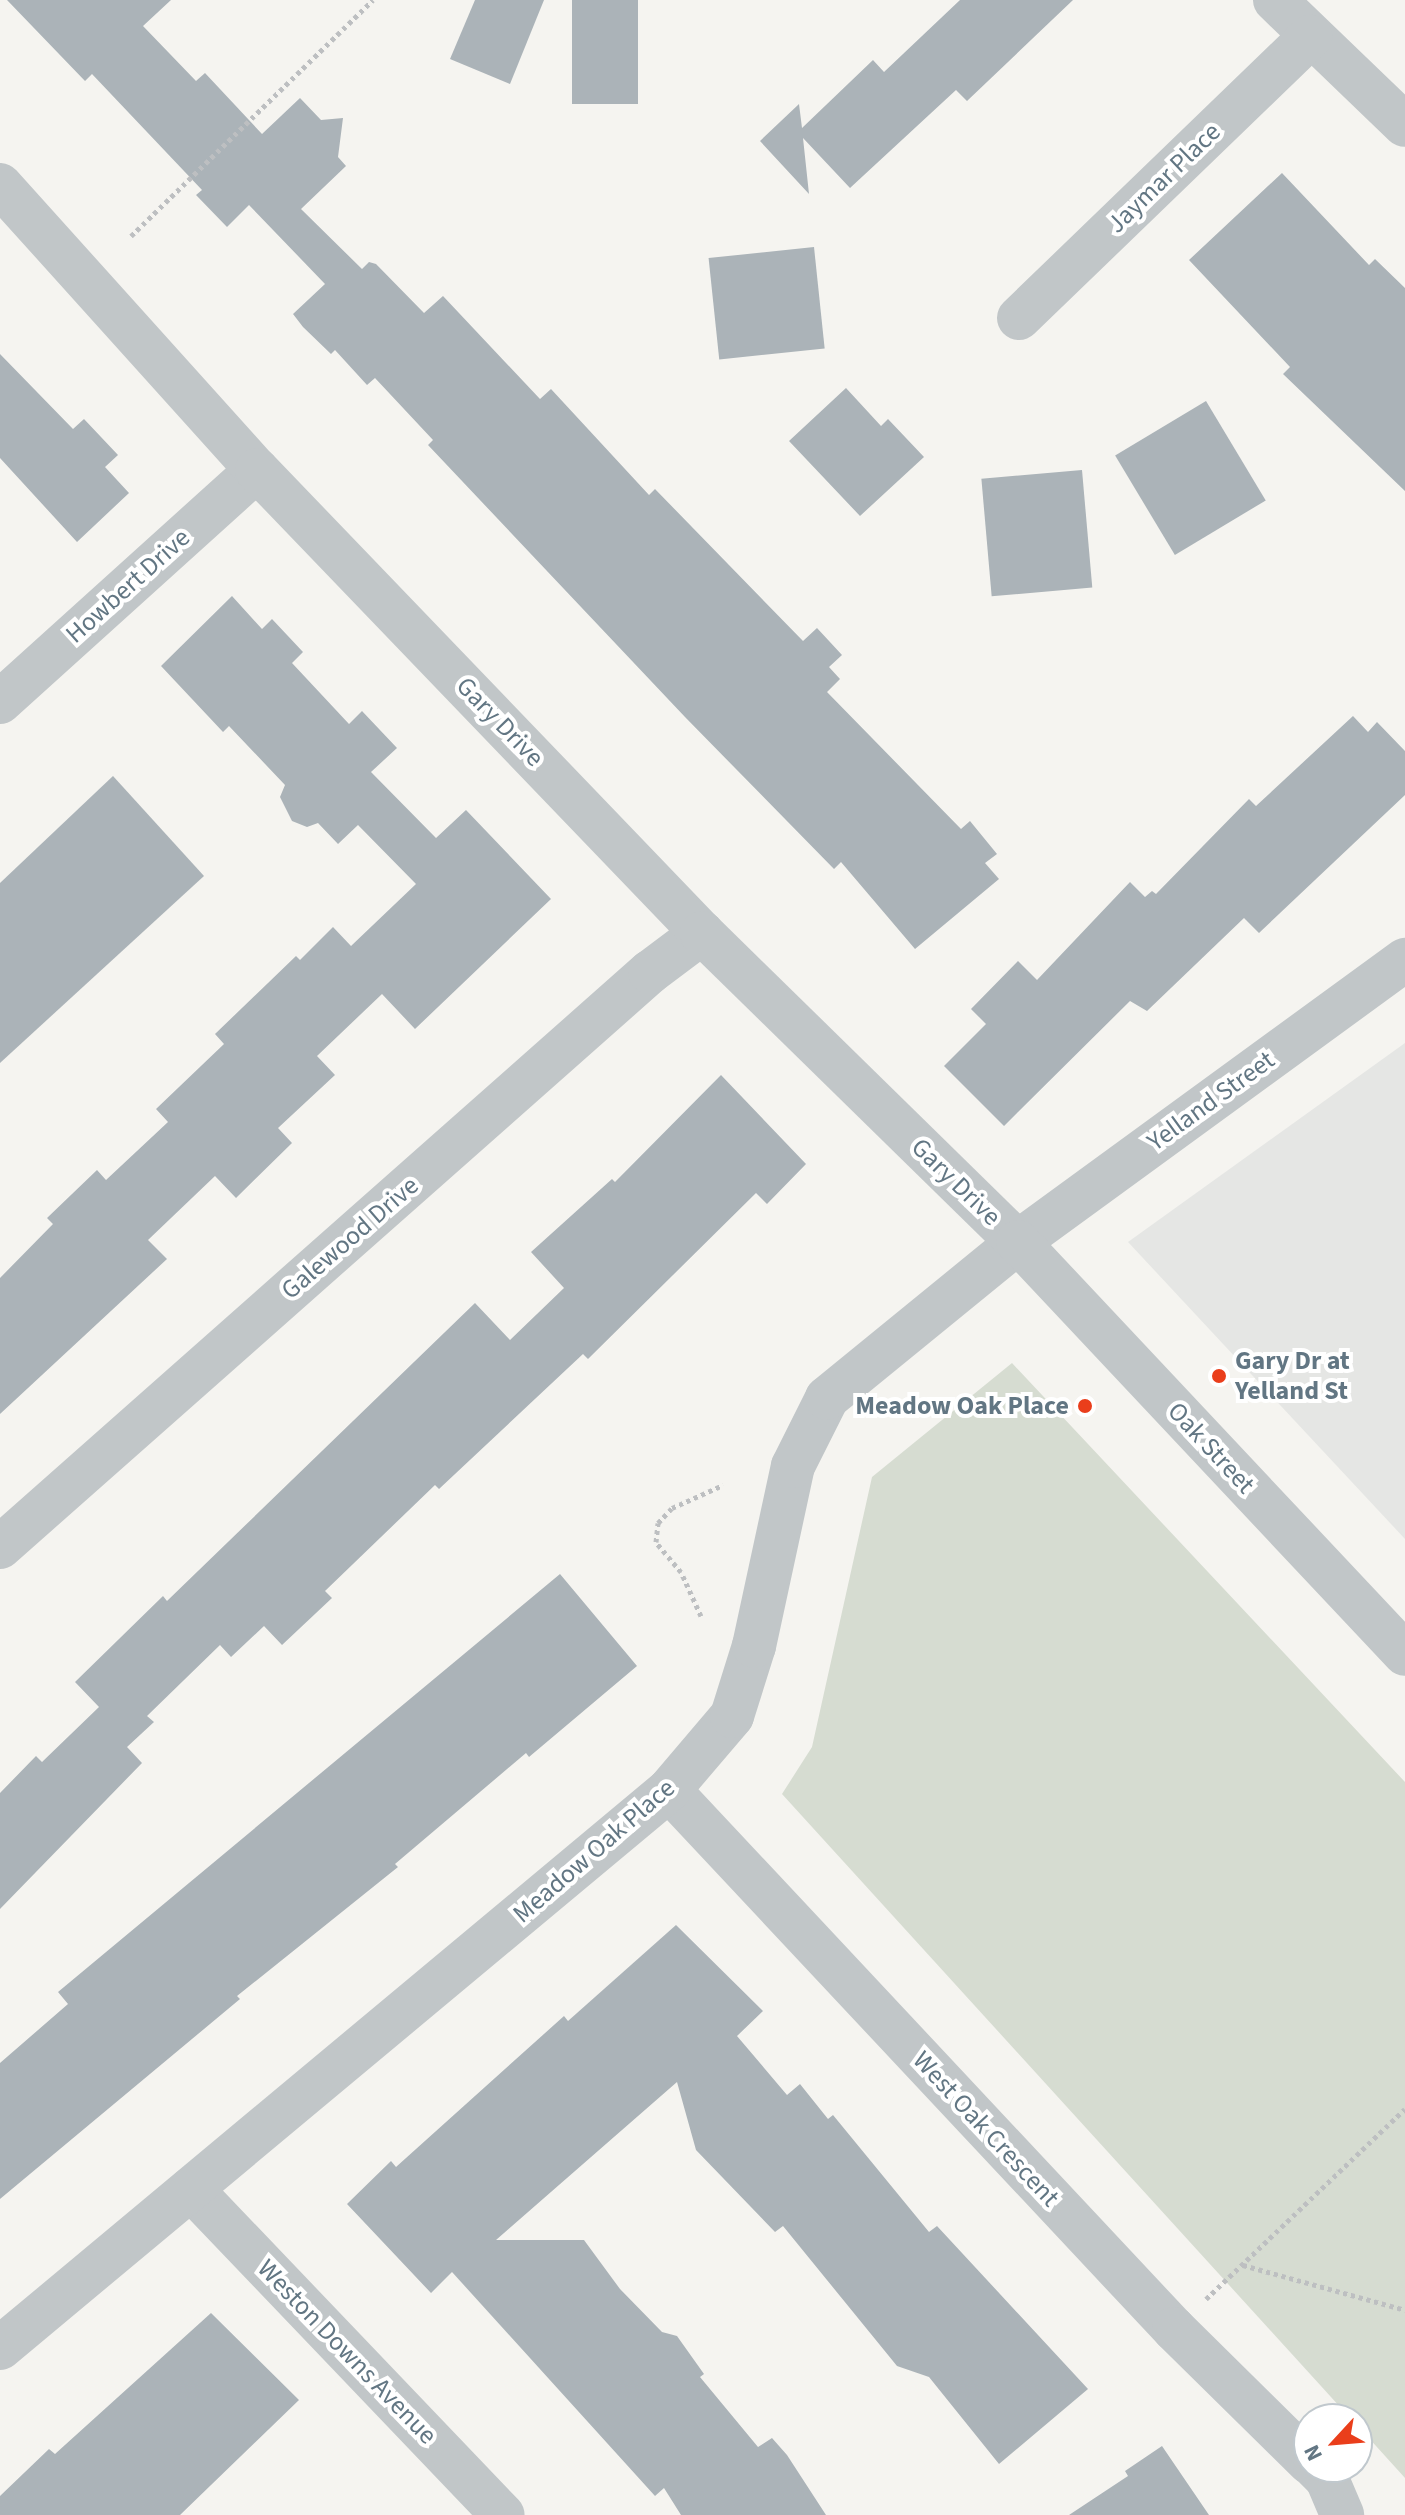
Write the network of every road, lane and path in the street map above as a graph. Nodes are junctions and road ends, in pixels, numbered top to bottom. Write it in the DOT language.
graph roads {
  1 [pos="373,0"];
  2 [pos="1275,0"];
  3 [pos="1310,37"];
  4 [pos="1405,125"];
  5 [pos="0,185"];
  6 [pos="131,236"];
  7 [pos="1019,318"];
  8 [pos="257,470"];
  9 [pos="0,702"];
  10 [pos="702,933"];
  11 [pos="1405,960"];
  12 [pos="1018,1242"];
  13 [pos="723,1485"];
  14 [pos="0,1547"];
  15 [pos="701,1616"];
  16 [pos="1405,1654"];
  17 [pos="669,1790"];
  18 [pos="1405,2109"];
  19 [pos="191,2189"];
  20 [pos="1243,2265"];
  21 [pos="1405,2310"];
  22 [pos="1174,2329"];
  23 [pos="0,2348"];
  24 [pos="1293,2446"];
  25 [pos="1329,2483"];
  26 [pos="503,2515"];
  27 [pos="1342,2515"];
  1 -- 6 [label="path"];
  2 -- 3 [label="street"];
  3 -- 4 [label="street"];
  3 -- 7 [label="street, Jaymar Place"];
  5 -- 8 [label="street, Gary Drive"];
  8 -- 9 [label="street, Howbert Drive"];
  8 -- 10 [label="street, Gary Drive"];
  10 -- 12 [label="street, Gary Drive"];
  10 -- 14 [label="street, Galewood Drive"];
  11 -- 12 [label="street, Yelland Street"];
  12 -- 16 [label="street, Oak Street"];
  12 -- 17 [label="street, Meadow Oak Place"];
  13 -- 15 [label="path"];
  17 -- 19 [label="street, Meadow Oak Place"];
  17 -- 22 [label="street, West Oak Crescent"];
  18 -- 20 [label="path"];
  19 -- 23 [label="street, Meadow Oak Place"];
  19 -- 26 [label="street, Weston Downs Avenue"];
  20 -- 21 [label="path"];
  20 -- 22 [label="path"];
  22 -- 24 [label="street, West Oak Crescent"];
  25 -- 27 [label="street"];
}
